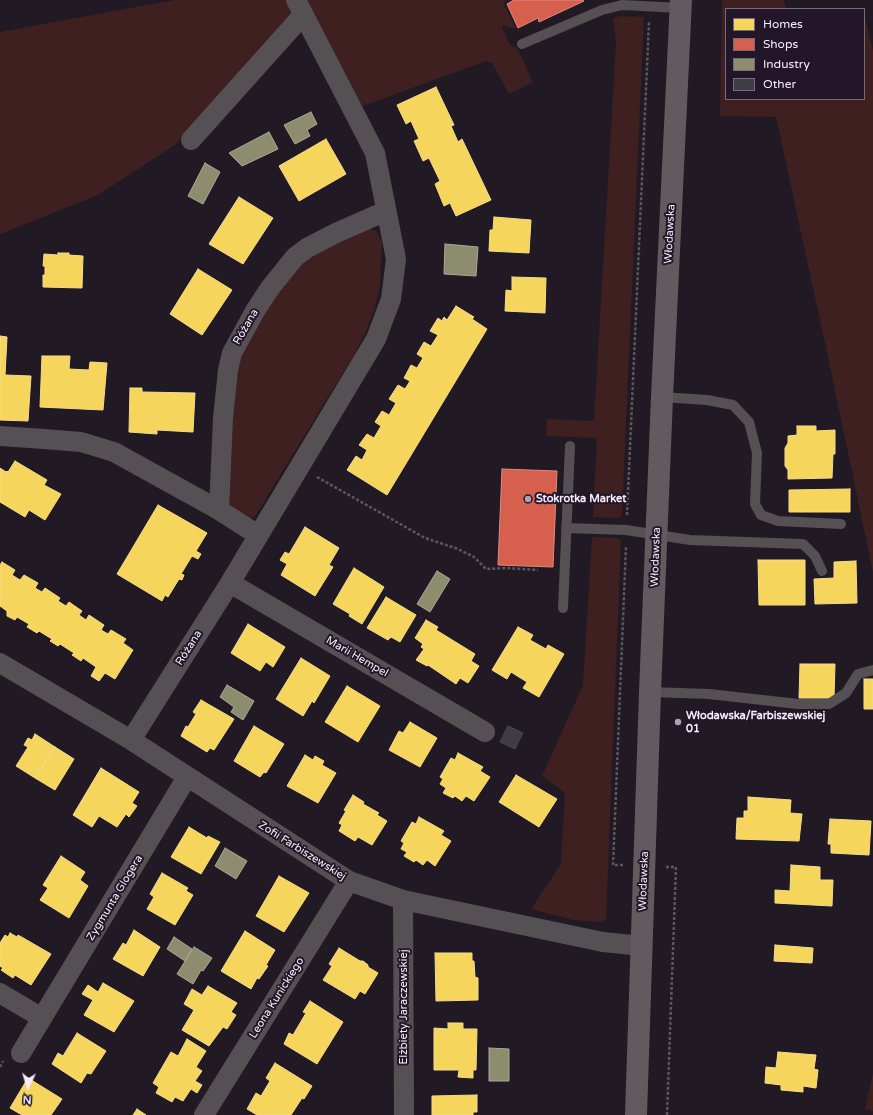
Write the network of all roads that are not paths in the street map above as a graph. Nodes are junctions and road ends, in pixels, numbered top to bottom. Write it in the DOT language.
graph roads {
  1 [pos="681,4"];
  2 [pos="299,8"];
  3 [pos="522,44"];
  4 [pos="191,140"];
  5 [pos="386,211"];
  6 [pos="662,397"];
  7 [pos="0,436"];
  8 [pos="570,446"];
  9 [pos="219,510"];
  10 [pos="841,524"];
  11 [pos="566,528"];
  12 [pos="258,535"];
  13 [pos="657,535"];
  14 [pos="822,571"];
  15 [pos="230,583"];
  16 [pos="563,608"];
  17 [pos="0,663"];
  18 [pos="873,670"];
  19 [pos="650,692"];
  20 [pos="485,732"];
  21 [pos="131,740"];
  22 [pos="187,777"];
  23 [pos="349,881"];
  24 [pos="403,900"];
  25 [pos="642,946"];
  26 [pos="0,993"];
  27 [pos="42,1018"];
  28 [pos="21,1052"];
  29 [pos="204,1115"];
  30 [pos="404,1115"];
  31 [pos="636,1115"];
  1 -- 3 [label="lane"];
  1 -- 6 [label="main road, Włodawska"];
  2 -- 4 [label="street"];
  2 -- 5 [label="street, Różana"];
  5 -- 9 [label="street, Różana"];
  5 -- 12 [label="street, Różana"];
  6 -- 10 [label="lane"];
  6 -- 13 [label="main road, Włodawska"];
  7 -- 9 [label="street"];
  8 -- 11 [label="lane"];
  9 -- 12 [label="street"];
  11 -- 13 [label="lane"];
  11 -- 16 [label="lane"];
  12 -- 15 [label="street, Różana"];
  13 -- 14 [label="lane"];
  13 -- 19 [label="main road, Włodawska"];
  15 -- 20 [label="street, Marii Hempel"];
  15 -- 21 [label="street, Różana"];
  17 -- 21 [label="street, Zofii Farbiszewskiej"];
  18 -- 19 [label="lane"];
  19 -- 25 [label="main road, Włodawska"];
  21 -- 22 [label="street, Zofii Farbiszewskiej"];
  22 -- 23 [label="street, Zofii Farbiszewskiej"];
  22 -- 27 [label="street, Zygmunta Glogera"];
  23 -- 24 [label="street, Zofii Farbiszewskiej"];
  23 -- 29 [label="street, Leona Kunickiego"];
  24 -- 25 [label="street, Zofii Farbiszewskiej"];
  24 -- 30 [label="street, Elżbiety Jaraczewskiej"];
  25 -- 31 [label="main road, Włodawska"];
  26 -- 27 [label="street"];
  27 -- 28 [label="street, Zygmunta Glogera"];
}
